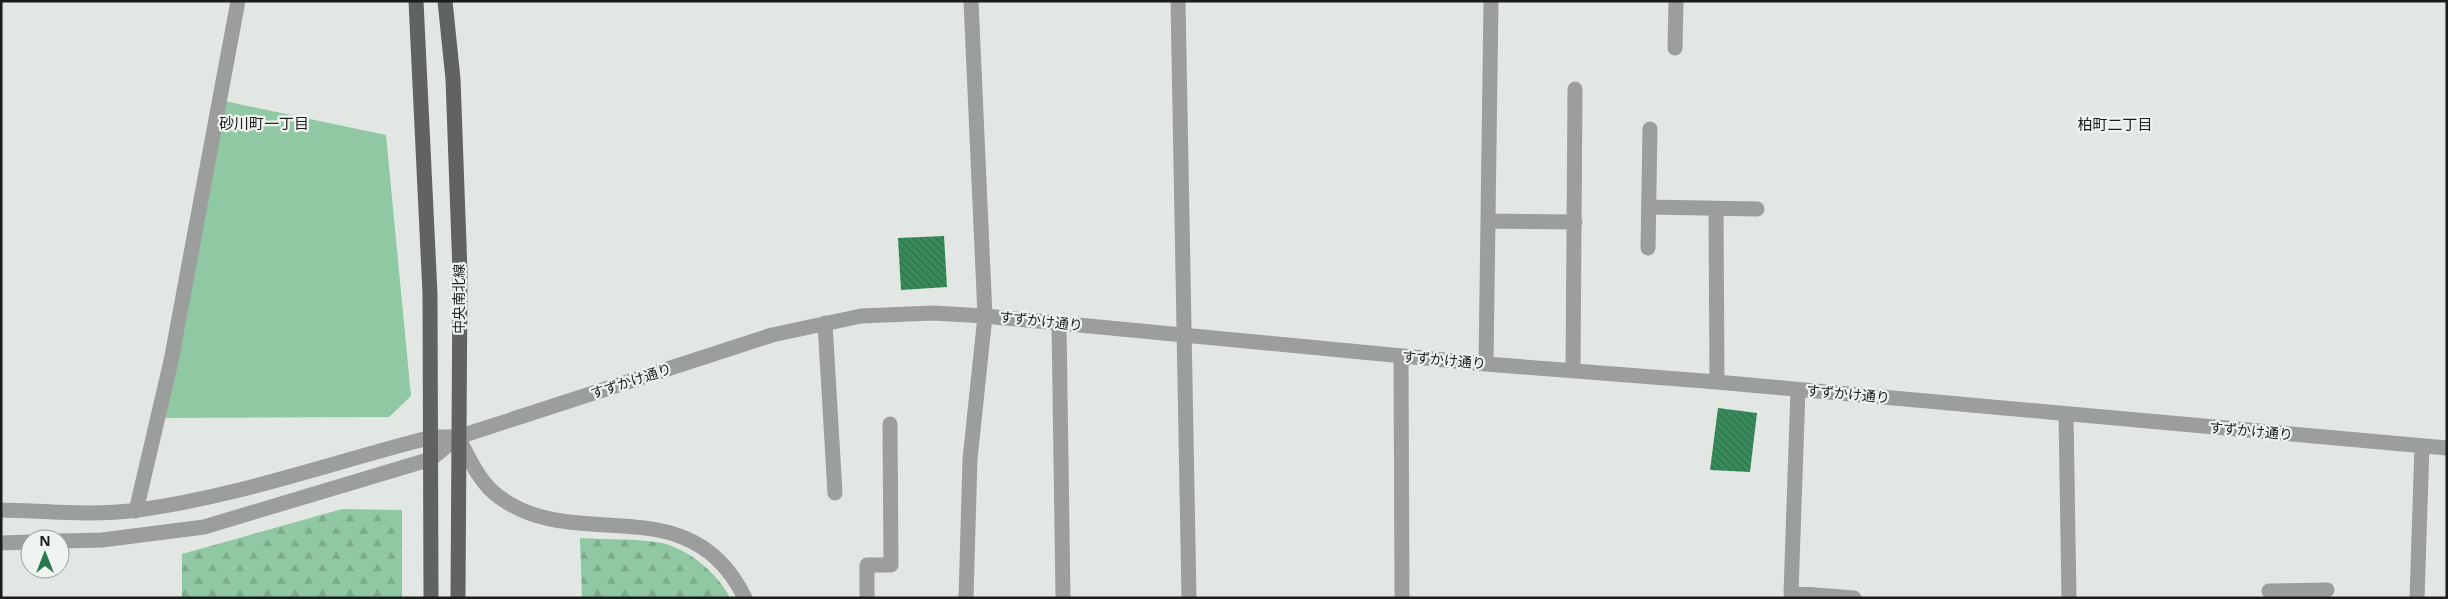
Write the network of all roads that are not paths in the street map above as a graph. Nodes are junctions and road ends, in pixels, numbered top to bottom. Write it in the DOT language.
graph roads {
  1 [pos="238,1"];
  2 [pos="416,1"];
  3 [pos="445,1"];
  4 [pos="970,1"];
  5 [pos="1178,1"];
  6 [pos="1491,1"];
  7 [pos="1676,1"];
  8 [pos="1674,48"];
  9 [pos="1575,89"];
  10 [pos="1650,129"];
  11 [pos="1649,207"];
  12 [pos="1716,209"];
  13 [pos="1757,209"];
  14 [pos="1490,221"];
  15 [pos="1574,222"];
  16 [pos="1648,248"];
  17 [pos="985,316"];
  18 [pos="825,323"];
  19 [pos="1059,323"];
  20 [pos="1186,335"];
  21 [pos="1401,356"];
  22 [pos="1486,364"];
  23 [pos="1573,371"];
  24 [pos="1717,382"];
  25 [pos="1798,390"];
  26 [pos="2066,414"];
  27 [pos="890,424"];
  28 [pos="432,437"];
  29 [pos="458,437"];
  30 [pos="2422,446"];
  31 [pos="2447,448"];
  32 [pos="431,459"];
  33 [pos="835,493"];
  34 [pos="1,510"];
  35 [pos="136,511"];
  36 [pos="70,541"];
  37 [pos="20,542"];
  38 [pos="1,543"];
  39 [pos="2326,590"];
  40 [pos="2269,591"];
  41 [pos="2305,594"];
  42 [pos="431,598"];
  43 [pos="458,598"];
  44 [pos="745,598"];
  45 [pos="867,598"];
  46 [pos="966,598"];
  47 [pos="1063,598"];
  48 [pos="1189,598"];
  49 [pos="1402,598"];
  50 [pos="1854,598"];
  51 [pos="2069,598"];
  52 [pos="2417,598"];
  1 -- 35 [label="street"];
  2 -- 28 [label="main road, 中央南北線"];
  3 -- 29 [label="main road, 中央南北線"];
  4 -- 17 [label="street"];
  5 -- 20 [label="street"];
  6 -- 14 [label="street"];
  7 -- 8 [label="street"];
  9 -- 15 [label="street"];
  10 -- 11 [label="street"];
  11 -- 12 [label="street"];
  11 -- 16 [label="street"];
  12 -- 13 [label="street"];
  12 -- 24 [label="street"];
  14 -- 15 [label="street"];
  14 -- 22 [label="street"];
  15 -- 23 [label="street"];
  17 -- 18 [label="street, すずかけ通り"];
  17 -- 19 [label="street, すずかけ通り"];
  17 -- 46 [label="street"];
  18 -- 29 [label="street, すずかけ通り"];
  18 -- 33 [label="street"];
  19 -- 20 [label="street, すずかけ通り"];
  19 -- 47 [label="street"];
  20 -- 21 [label="street, すずかけ通り"];
  20 -- 48 [label="street"];
  21 -- 22 [label="street, すずかけ通り"];
  21 -- 49 [label="street"];
  22 -- 23 [label="street, すずかけ通り"];
  23 -- 24 [label="street, すずかけ通り"];
  24 -- 25 [label="street, すずかけ通り"];
  25 -- 26 [label="street, すずかけ通り"];
  25 -- 50 [label="street"];
  26 -- 30 [label="street, すずかけ通り"];
  26 -- 51 [label="street"];
  27 -- 45 [label="street"];
  28 -- 29 [label="street"];
  28 -- 32 [label="main road, 中央南北線"];
  28 -- 35 [label="street"];
  29 -- 32 [label="street"];
  29 -- 43 [label="main road, 中央南北線"];
  29 -- 44 [label="street"];
  30 -- 31 [label="street, すずかけ通り"];
  30 -- 52 [label="street"];
  32 -- 36 [label="street"];
  32 -- 42 [label="main road, 中央南北線"];
  34 -- 35 [label="street"];
  37 -- 38 [label="street"];
  39 -- 41 [label="street"];
  40 -- 41 [label="street"];
}
